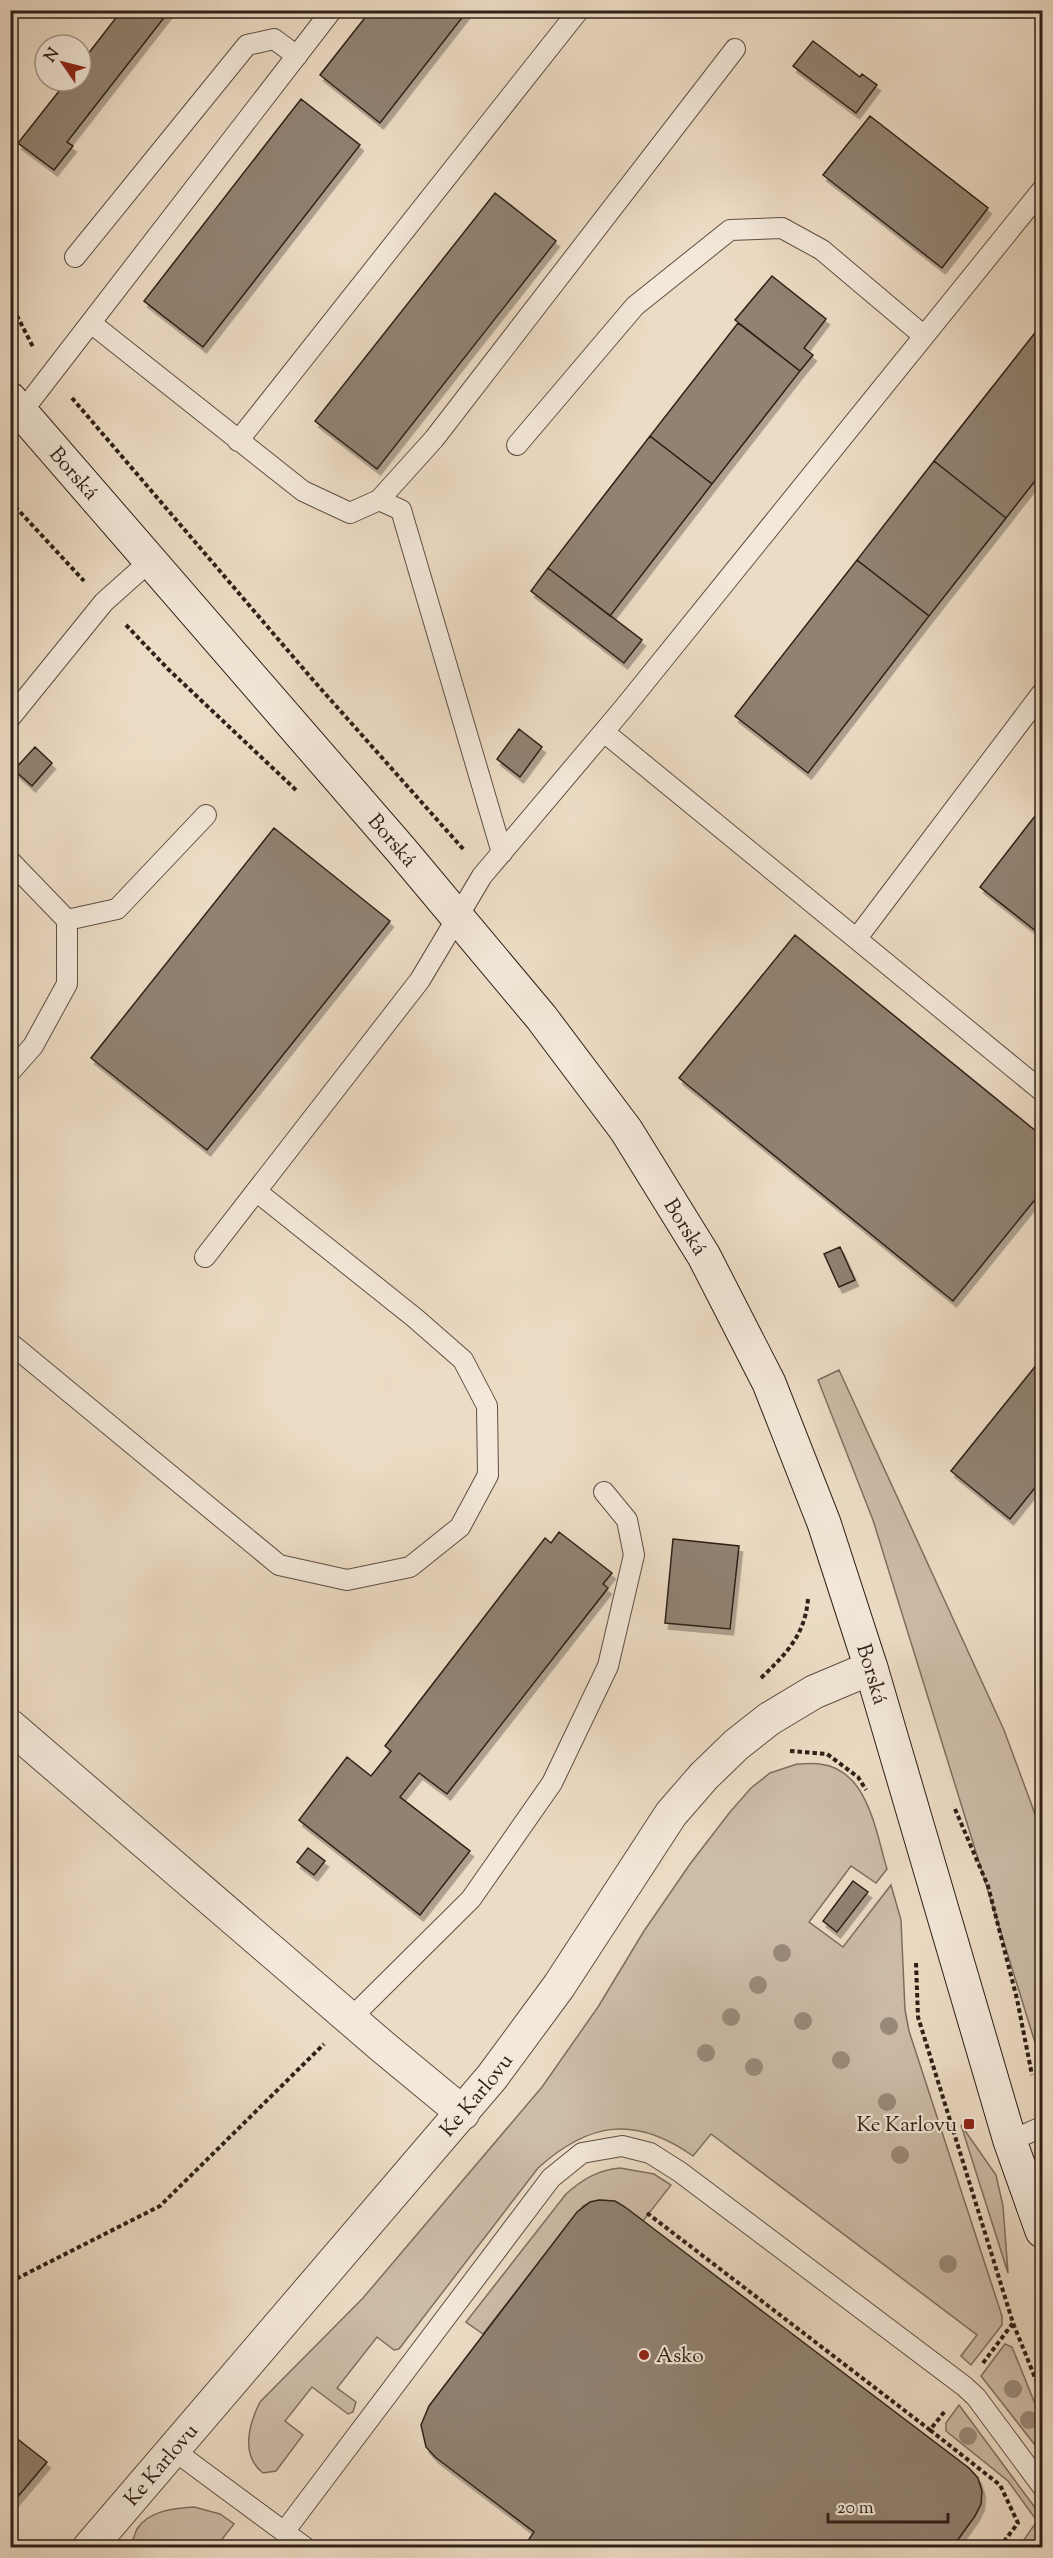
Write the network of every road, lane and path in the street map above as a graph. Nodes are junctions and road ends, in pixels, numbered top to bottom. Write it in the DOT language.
graph roads {
  1 [pos="332,10"];
  2 [pos="579,10"];
  3 [pos="735,49"];
  4 [pos="297,56"];
  5 [pos="1042,190"];
  6 [pos="75,257"];
  7 [pos="10,302"];
  8 [pos="91,323"];
  9 [pos="924,336"];
  10 [pos="52,372"];
  11 [pos="16,406"];
  12 [pos="238,441"];
  13 [pos="517,446"];
  14 [pos="380,500"];
  15 [pos="10,501"];
  16 [pos="150,561"];
  17 [pos="104,602"];
  18 [pos="1042,693"];
  19 [pos="10,718"];
  20 [pos="604,732"];
  21 [pos="305,799"];
  22 [pos="206,814"];
  23 [pos="502,853"];
  24 [pos="10,861"];
  25 [pos="482,876"];
  26 [pos="458,916"];
  27 [pos="67,920"];
  28 [pos="857,939"];
  29 [pos="10,1072"];
  30 [pos="1042,1090"];
  31 [pos="256,1191"];
  32 [pos="205,1257"];
  33 [pos="10,1344"];
  34 [pos="604,1492"];
  35 [pos="809,1589"];
  36 [pos="872,1668"];
  37 [pos="769,1719"];
  38 [pos="10,1726"];
  39 [pos="868,1796"];
  40 [pos="916,1958"];
  41 [pos="350,2019"];
  42 [pos="463,2114"];
  43 [pos="1042,2127"];
  44 [pos="1010,2141"];
  45 [pos="647,2213"];
  46 [pos="1042,2231"];
  47 [pos="10,2282"];
  48 [pos="1013,2323"];
  49 [pos="964,2386"];
  50 [pos="1042,2395"];
  51 [pos="930,2430"];
  52 [pos="172,2449"];
  53 [pos="1042,2486"];
  54 [pos="284,2532"];
  55 [pos="89,2547"];
  56 [pos="306,2547"];
  57 [pos="999,2547"];
  1 -- 4 [label="lane"];
  2 -- 12 [label="lane"];
  3 -- 14 [label="lane"];
  4 -- 6 [label="lane"];
  4 -- 8 [label="lane"];
  5 -- 9 [label="lane"];
  7 -- 10 [label="path"];
  8 -- 10 [label="lane"];
  8 -- 12 [label="lane"];
  9 -- 13 [label="lane"];
  9 -- 20 [label="lane"];
  10 -- 11 [label="lane"];
  10 -- 25 [label="path"];
  11 -- 16 [label="street, Borská"];
  12 -- 14 [label="lane"];
  14 -- 23 [label="lane"];
  15 -- 17 [label="path"];
  16 -- 17 [label="lane"];
  16 -- 26 [label="street, Borská"];
  17 -- 19 [label="lane"];
  17 -- 21 [label="path"];
  18 -- 28 [label="lane"];
  20 -- 23 [label="lane"];
  20 -- 28 [label="lane"];
  22 -- 27 [label="lane"];
  23 -- 25 [label="lane"];
  24 -- 27 [label="lane"];
  25 -- 26 [label="lane"];
  26 -- 31 [label="lane"];
  26 -- 36 [label="street, Borská"];
  27 -- 29 [label="lane"];
  28 -- 30 [label="lane"];
  31 -- 32 [label="lane"];
  31 -- 33 [label="lane"];
  34 -- 41 [label="lane"];
  35 -- 37 [label="path"];
  36 -- 37 [label="street, Ke Karlovu"];
  36 -- 44 [label="street, Borská"];
  37 -- 39 [label="path"];
  37 -- 42 [label="street, Ke Karlovu"];
  38 -- 41 [label="street"];
  40 -- 48 [label="path"];
  41 -- 42 [label="street"];
  41 -- 47 [label="path"];
  42 -- 52 [label="street, Ke Karlovu"];
  43 -- 44 [label="lane"];
  44 -- 46 [label="street, Borská"];
  45 -- 51 [label="path"];
  48 -- 49 [label="path"];
  48 -- 50 [label="path"];
  49 -- 51 [label="path"];
  49 -- 53 [label="lane"];
  49 -- 54 [label="lane"];
  51 -- 57 [label="path"];
  52 -- 54 [label="lane"];
  52 -- 55 [label="street, Ke Karlovu"];
  54 -- 56 [label="lane"];
}
